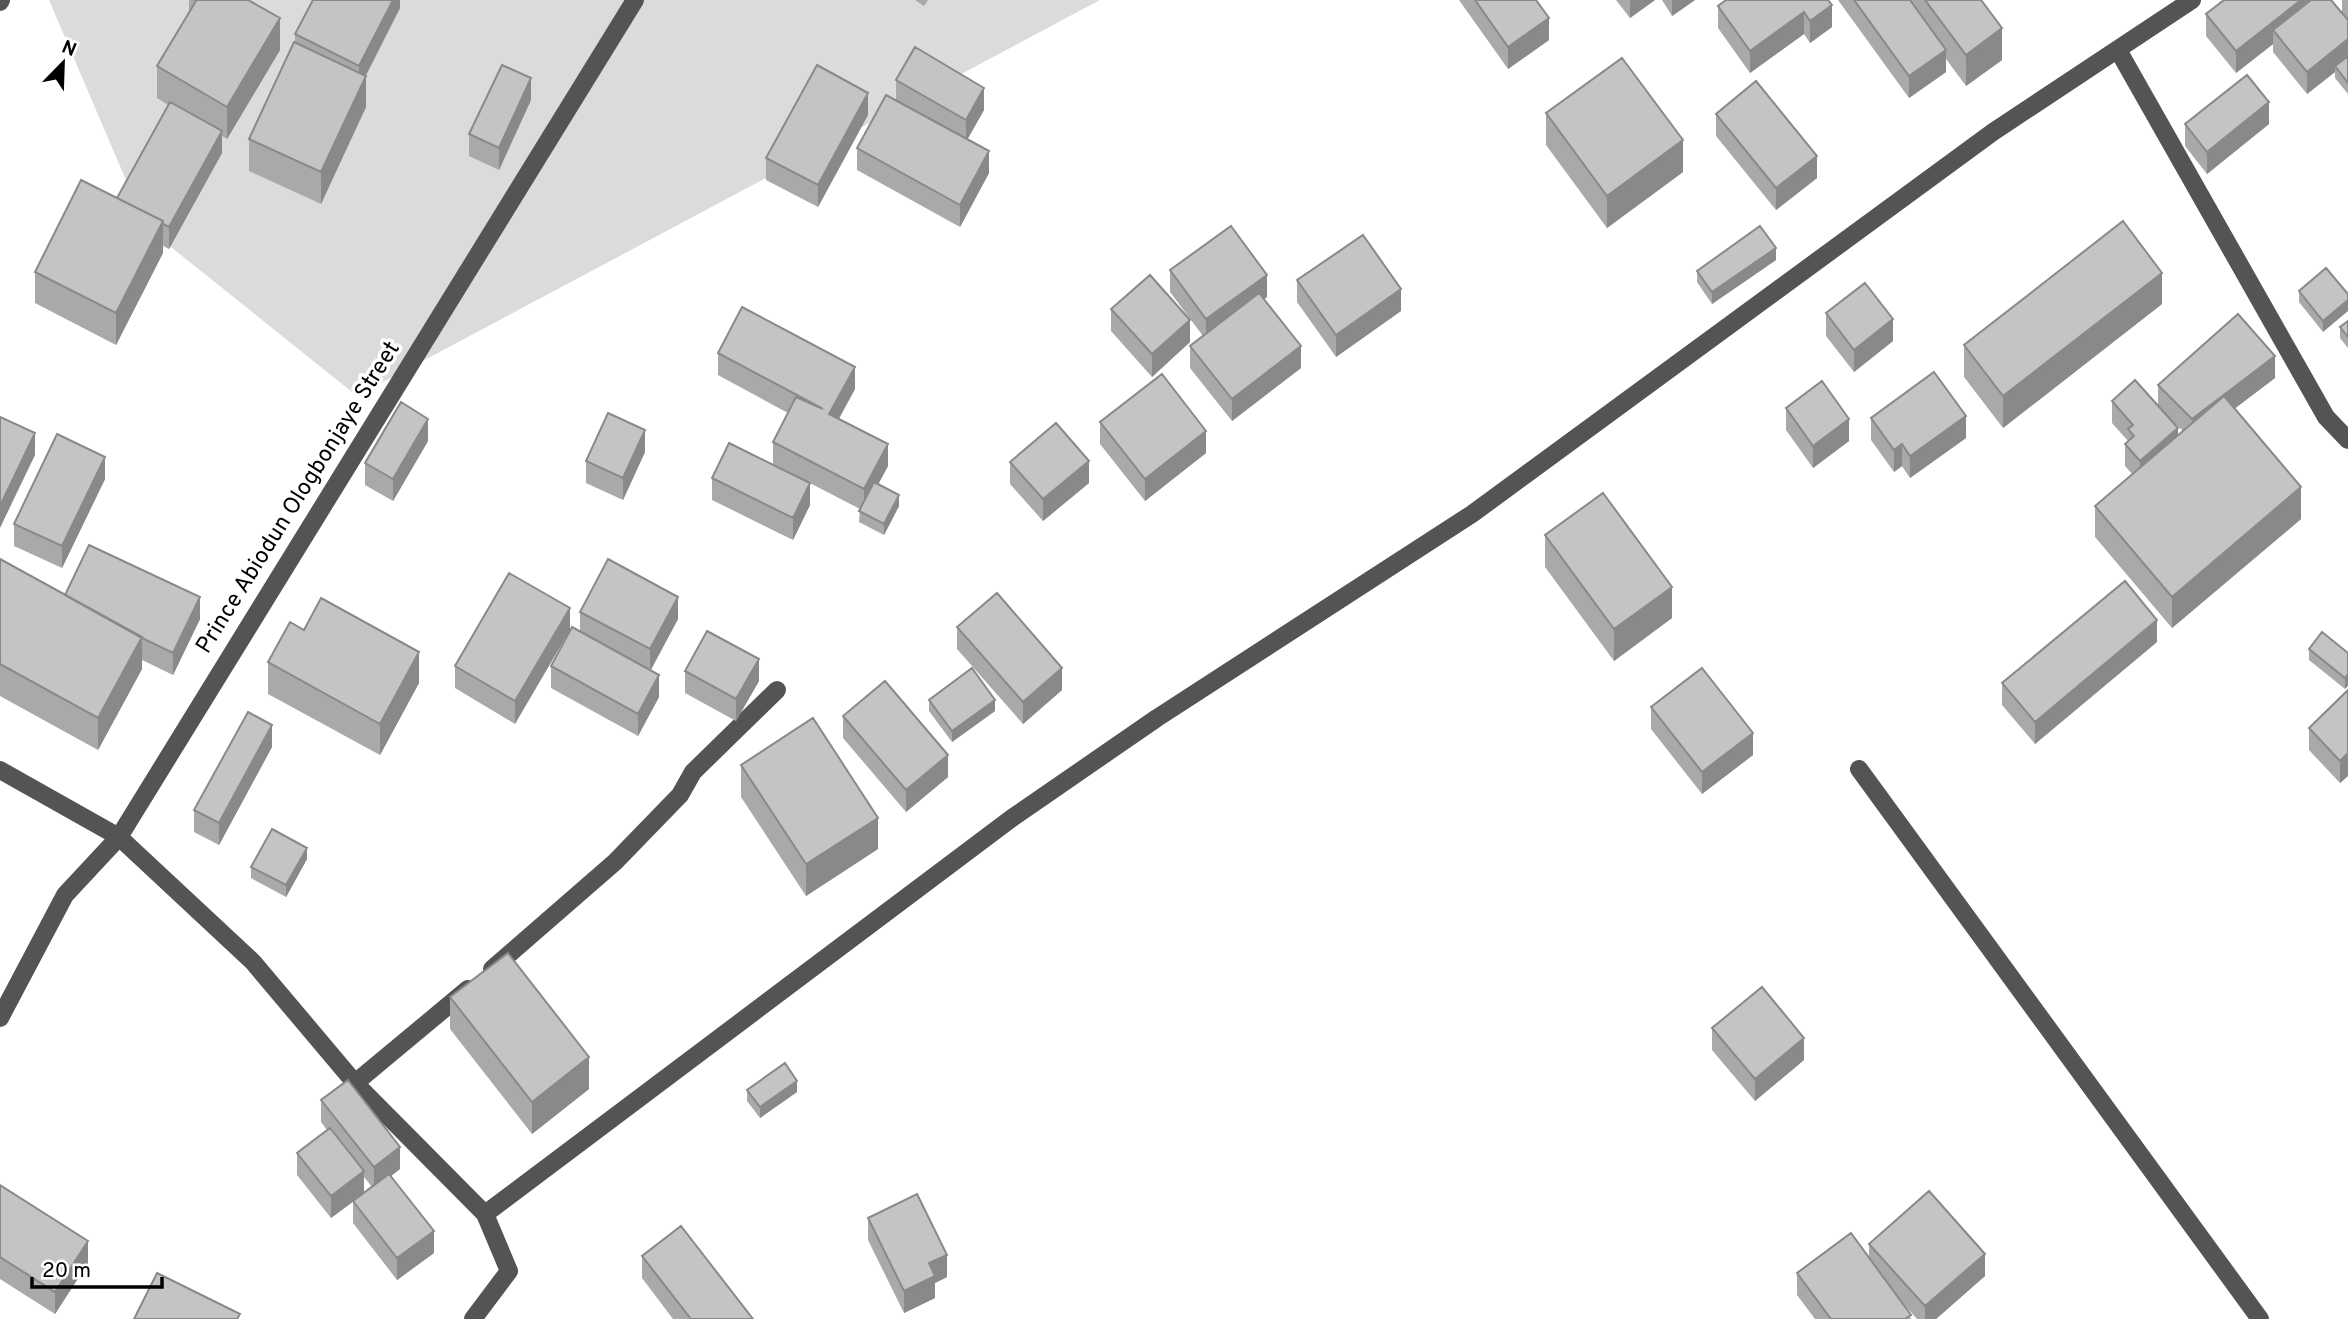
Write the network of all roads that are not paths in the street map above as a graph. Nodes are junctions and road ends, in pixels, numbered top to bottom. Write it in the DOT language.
graph roads {
  1 [pos="635,0"];
  2 [pos="2192,0"];
  3 [pos="2118,50"];
  4 [pos="2348,440"];
  5 [pos="778,690"];
  6 [pos="1859,769"];
  7 [pos="0,770"];
  8 [pos="119,837"];
  9 [pos="0,1018"];
  10 [pos="355,1083"];
  11 [pos="485,1214"];
  12 [pos="473,1319"];
  13 [pos="2260,1319"];
  1 -- 8 [label="street, Prince Abiodun Ologbonjaye Street"];
  2 -- 3 [label="street"];
  3 -- 4 [label="street"];
  3 -- 11 [label="street"];
  5 -- 10 [label="street"];
  6 -- 13 [label="street"];
  7 -- 8 [label="street"];
  8 -- 9 [label="street, Prince Abiodun Ologbonjaye Street"];
  8 -- 10 [label="street"];
  10 -- 11 [label="street"];
  11 -- 12 [label="street"];
}
